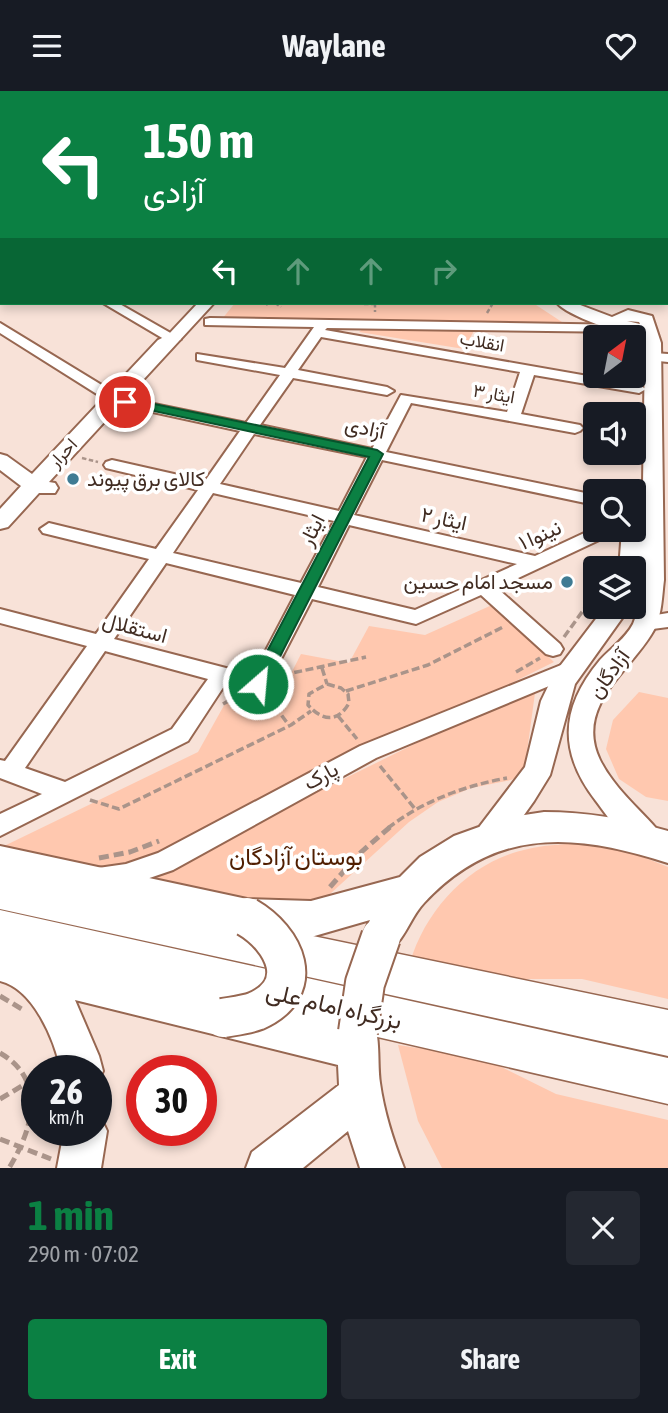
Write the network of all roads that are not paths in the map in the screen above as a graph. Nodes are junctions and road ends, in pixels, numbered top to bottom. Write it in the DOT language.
graph roads {
  1 [pos="113,305"];
  2 [pos="204,305"];
  3 [pos="568,305"];
  4 [pos="593,305"];
  5 [pos="209,322"];
  6 [pos="642,323"];
  7 [pos="0,327"];
  8 [pos="320,328"];
  9 [pos="174,339"];
  10 [pos="202,357"];
  11 [pos="661,357"];
  12 [pos="528,370"];
  13 [pos="290,372"];
  14 [pos="583,379"];
  15 [pos="639,389"];
  16 [pos="387,391"];
  17 [pos="406,398"];
  18 [pos="119,400"];
  19 [pos="513,417"];
  20 [pos="251,427"];
  21 [pos="575,428"];
  22 [pos="377,454"];
  23 [pos="0,460"];
  24 [pos="112,465"];
  25 [pos="636,479"];
  26 [pos="41,487"];
  27 [pos="209,487"];
  28 [pos="583,497"];
  29 [pos="343,520"];
  30 [pos="0,522"];
  31 [pos="49,529"];
  32 [pos="583,541"];
  33 [pos="0,542"];
  34 [pos="160,558"];
  35 [pos="536,562"];
  36 [pos="483,586"];
  37 [pos="305,592"];
  38 [pos="0,616"];
  39 [pos="611,619"];
  40 [pos="656,622"];
  41 [pos="101,642"];
  42 [pos="562,659"];
  43 [pos="221,675"];
  44 [pos="258,684"];
  45 [pos="5,770"];
  46 [pos="68,793"];
  47 [pos="0,825"];
  48 [pos="491,836"];
  49 [pos="656,842"];
  50 [pos="0,862"];
  51 [pos="81,869"];
  52 [pos="0,890"];
  53 [pos="411,891"];
  54 [pos="247,917"];
  55 [pos="5,952"];
  56 [pos="223,1018"];
  57 [pos="668,1033"];
  58 [pos="357,1041"];
  59 [pos="78,1055"];
  60 [pos="668,1081"];
  61 [pos="361,1094"];
  62 [pos="76,1146"];
  63 [pos="66,1164"];
  64 [pos="280,1168"];
  65 [pos="382,1168"];
  1 -- 9 [label="street"];
  2 -- 9 [label="street, احرار"];
  3 -- 6 [label="street"];
  4 -- 6 [label="street"];
  5 -- 8 [label="street"];
  6 -- 8 [label="street"];
  6 -- 11 [label="street, آزادگان"];
  7 -- 18 [label="street"];
  8 -- 12 [label="street, انقلاب"];
  8 -- 13 [label="street"];
  9 -- 18 [label="street, احرار"];
  10 -- 13 [label="street"];
  11 -- 40 [label="street, آزادگان"];
  12 -- 14 [label="street, انقلاب"];
  12 -- 19 [label="street"];
  13 -- 16 [label="street"];
  13 -- 20 [label="street"];
  15 -- 25 [label="street"];
  17 -- 19 [label="street, ایثار ۳"];
  17 -- 22 [label="street, ایثار"];
  18 -- 20 [label="street, آزادی"];
  18 -- 26 [label="street, احرار"];
  18 -- 26 [label="street, احرار"];
  19 -- 21 [label="street, ایثار ۳"];
  20 -- 22 [label="street, آزادی"];
  20 -- 27 [label="street"];
  22 -- 28 [label="street, آزادی"];
  22 -- 29 [label="street, ایثار"];
  23 -- 26 [label="street"];
  24 -- 27 [label="street, ایثار ۲"];
  26 -- 30 [label="street, احرار"];
  26 -- 33 [label="street, احرار"];
  27 -- 29 [label="street, ایثار ۲"];
  27 -- 34 [label="street"];
  29 -- 35 [label="street, ایثار ۲"];
  29 -- 37 [label="street, ایثار"];
  31 -- 34 [label="street"];
  32 -- 35 [label="street, نینوا ۱"];
  34 -- 37 [label="street"];
  34 -- 41 [label="street"];
  35 -- 36 [label="street, نینوا ۱"];
  36 -- 37 [label="street, نینوا ۱"];
  36 -- 42 [label="street"];
  37 -- 44 [label="street, ایثار"];
  38 -- 41 [label="street, استقلال"];
  39 -- 42 [label="street, آزادگان"];
  40 -- 49 [label="street, آزادگان"];
  41 -- 43 [label="street, استقلال"];
  41 -- 45 [label="street"];
  42 -- 48 [label="street, آزادگان"];
  42 -- 51 [label="street, پارک"];
  43 -- 44 [label="street, استقلال"];
  43 -- 46 [label="street"];
  45 -- 46 [label="street"];
  46 -- 47 [label="street"];
  48 -- 49 [label="main road"];
  48 -- 53 [label="main road"];
  50 -- 51 [label="main road"];
  51 -- 54 [label="main road"];
  52 -- 57 [label="highway, بزرگراه امام علی"];
  53 -- 54 [label="main road"];
  53 -- 58 [label="main road, bridge"];
  54 -- 56 [label="main road, bridge"];
  55 -- 56 [label="main road"];
  55 -- 59 [label="main road"];
  55 -- 60 [label="highway, بزرگراه امام علی"];
  56 -- 58 [label="main road"];
  58 -- 61 [label="main road"];
  61 -- 64 [label="main road"];
  61 -- 65 [label="main road"];
  62 -- 63 [label="main road"];
}
